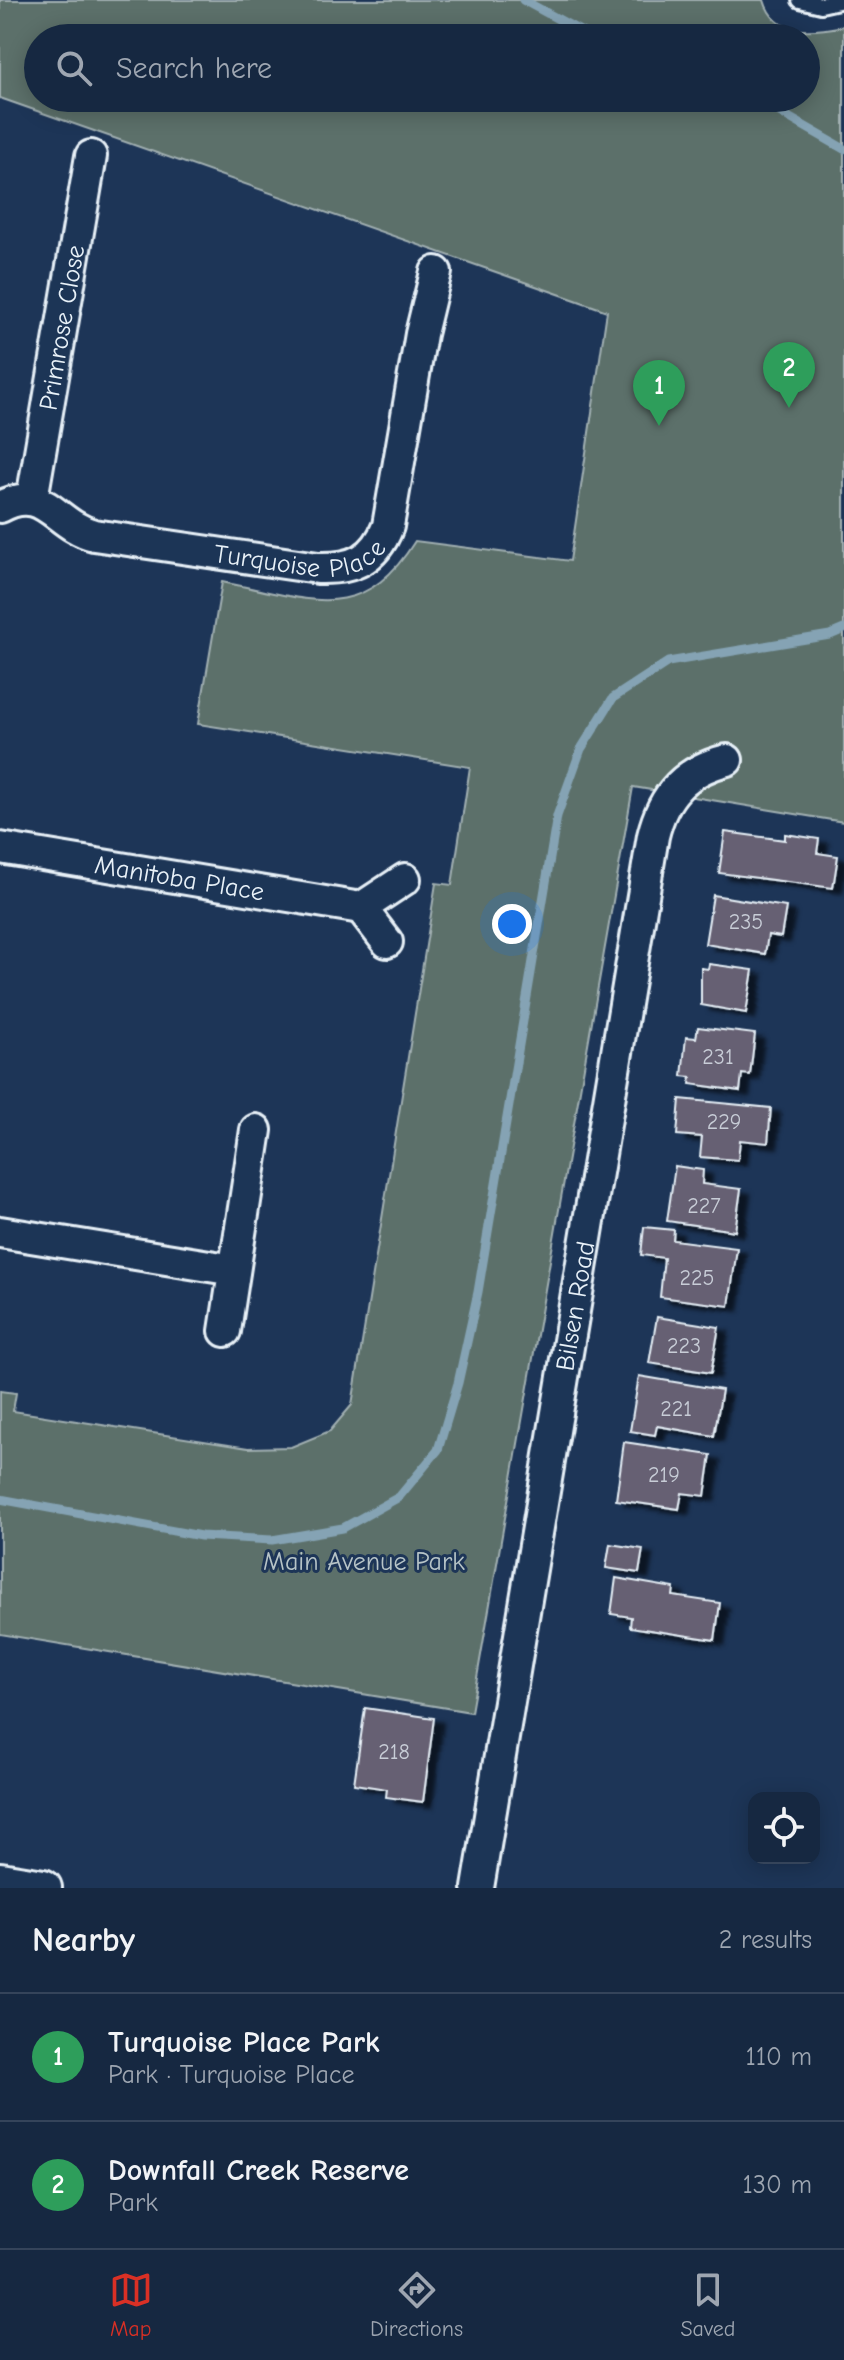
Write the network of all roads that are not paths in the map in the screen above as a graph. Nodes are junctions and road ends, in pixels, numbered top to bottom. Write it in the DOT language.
graph roads {
  1 [pos="800,0"];
  2 [pos="843,0"];
  3 [pos="91,156"];
  4 [pos="436,272"];
  5 [pos="32,499"];
  6 [pos="0,507"];
  7 [pos="727,760"];
  8 [pos="0,848"];
  9 [pos="405,879"];
  10 [pos="361,908"];
  11 [pos="387,942"];
  12 [pos="256,1130"];
  13 [pos="0,1232"];
  14 [pos="234,1270"];
  15 [pos="225,1331"];
  16 [pos="0,1881"];
  17 [pos="43,1888"];
  18 [pos="478,1888"];
  1 -- 2 [label="lane"];
  3 -- 5 [label="street, Primrose Close"];
  4 -- 5 [label="street, Turquoise Place"];
  5 -- 6 [label="street"];
  7 -- 18 [label="street, Bilsen Road"];
  8 -- 10 [label="street, Manitoba Place"];
  9 -- 10 [label="street"];
  10 -- 11 [label="street"];
  12 -- 14 [label="street"];
  13 -- 14 [label="street"];
  14 -- 15 [label="street"];
  16 -- 17 [label="street"];
}
